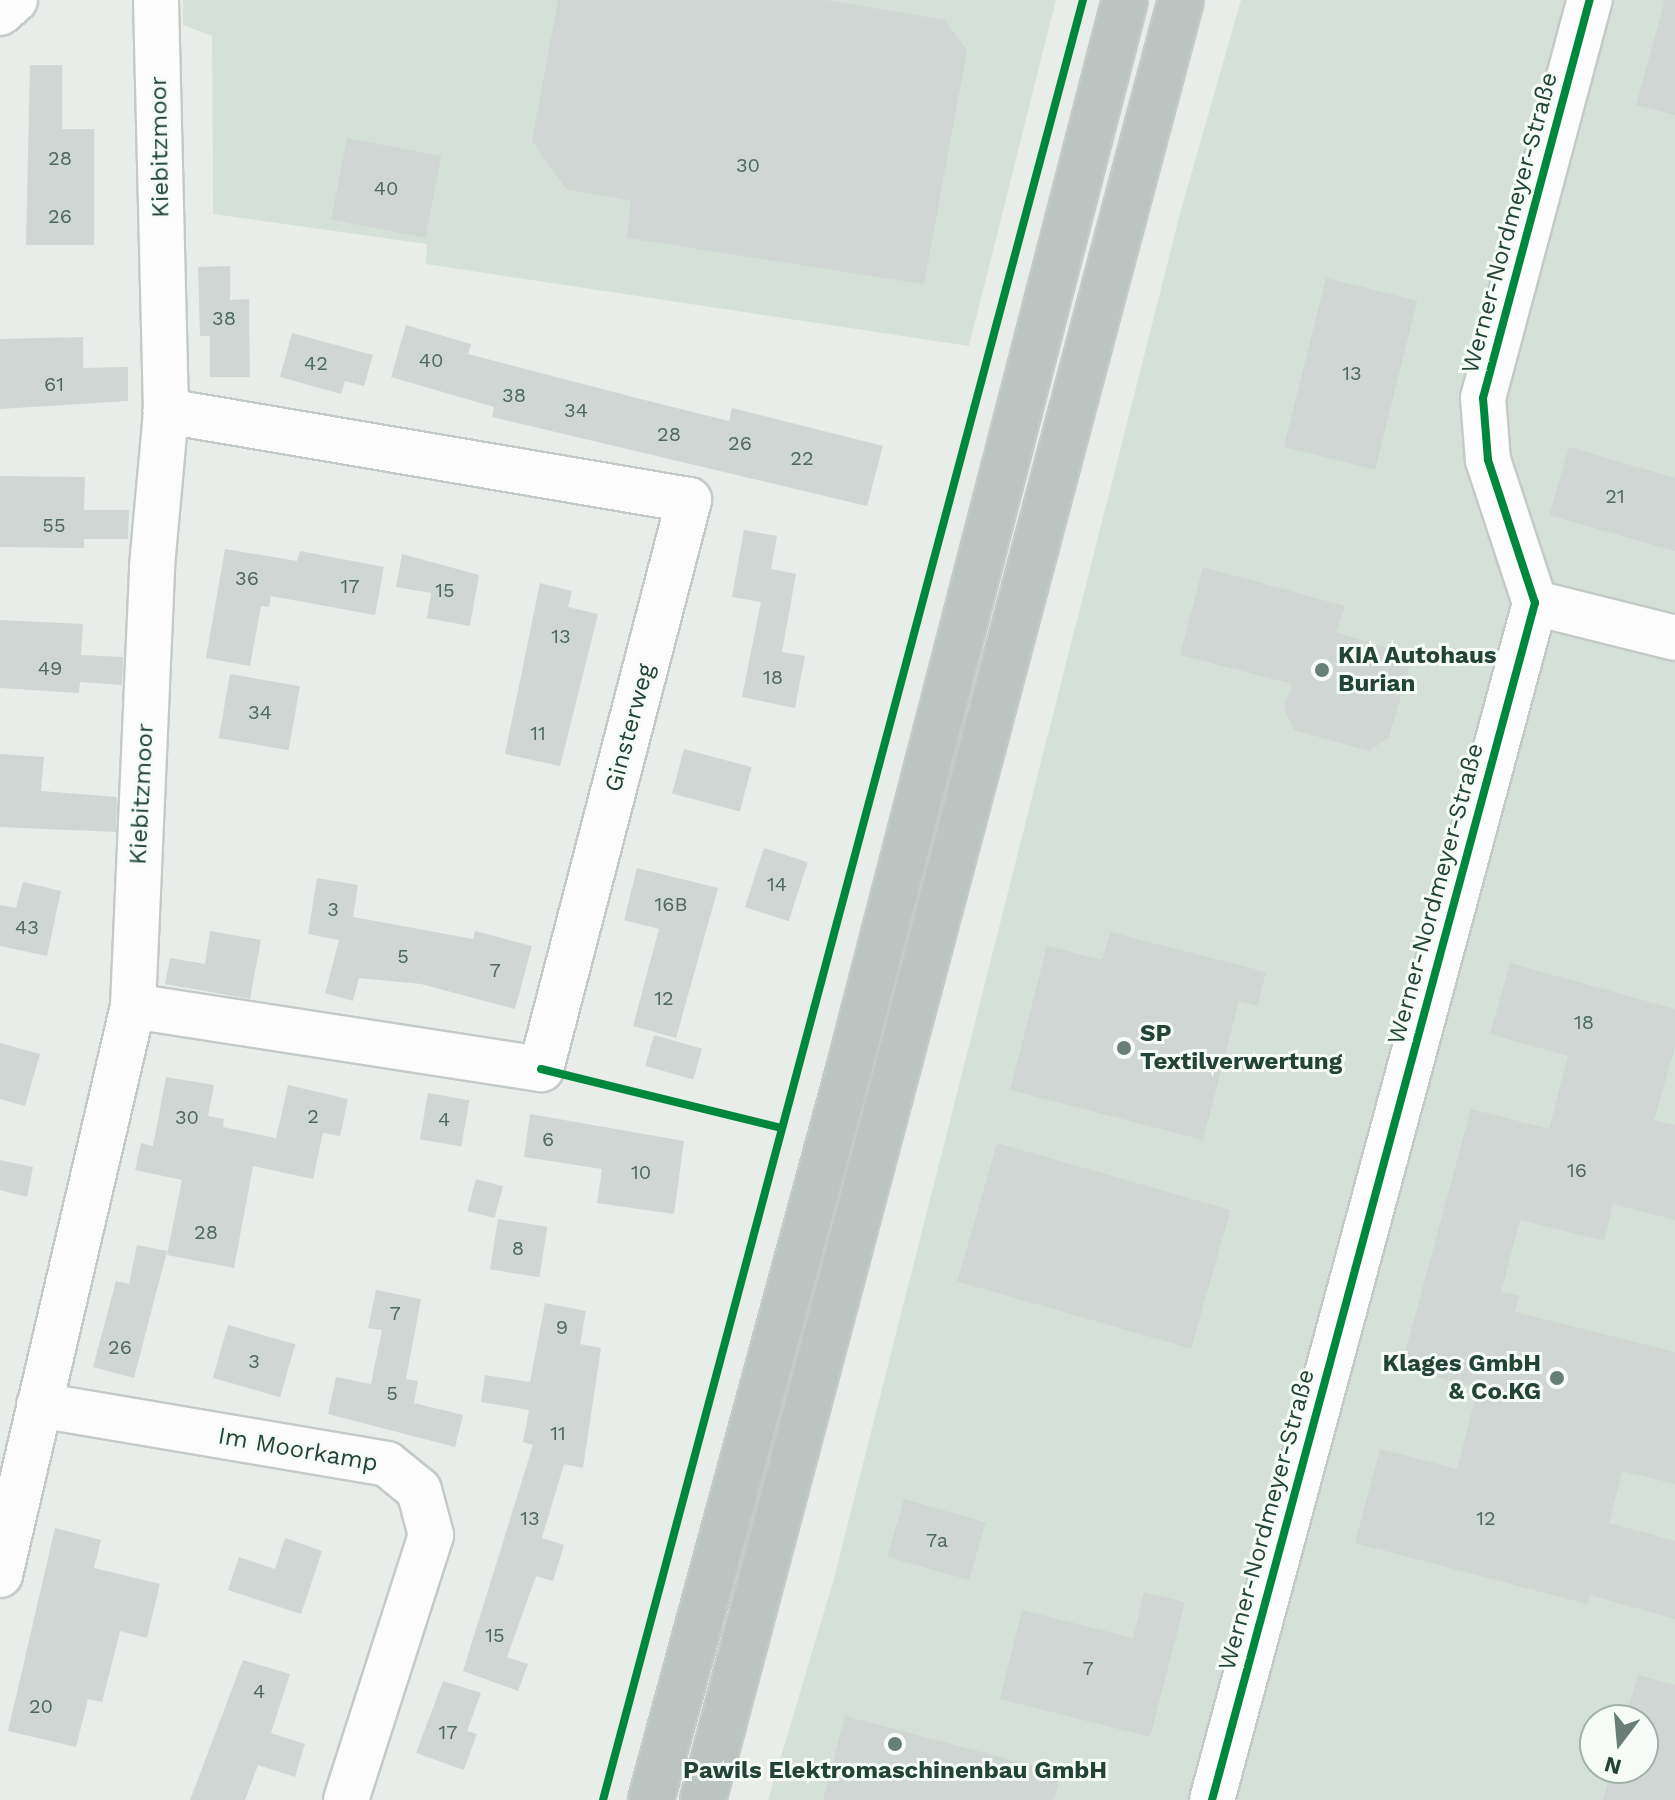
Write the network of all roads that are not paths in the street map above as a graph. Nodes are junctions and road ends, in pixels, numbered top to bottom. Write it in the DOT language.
graph roads {
  1 [pos="15,0"];
  2 [pos="156,0"];
  3 [pos="1125,0"];
  4 [pos="1181,0"];
  5 [pos="1590,0"];
  6 [pos="0,13"];
  7 [pos="166,411"];
  8 [pos="1535,603"];
  9 [pos="1675,638"];
  10 [pos="133,1006"];
  11 [pos="39,1405"];
  12 [pos="0,1575"];
  13 [pos="346,1800"];
  14 [pos="651,1800"];
  15 [pos="703,1800"];
  16 [pos="1212,1800"];
  1 -- 6 [label="street"];
  2 -- 7 [label="street, Kiebitzmoor"];
  3 -- 14 [label="highway"];
  4 -- 15 [label="highway"];
  5 -- 8 [label="street, Werner-Nordmeyer-Straße"];
  7 -- 10 [label="street, Kiebitzmoor"];
  7 -- 10 [label="street, Ginsterweg"];
  8 -- 9 [label="street"];
  8 -- 16 [label="street, Werner-Nordmeyer-Straße"];
  10 -- 11 [label="street, Kiebitzmoor"];
  11 -- 12 [label="street, Kiebitzmoor"];
  11 -- 13 [label="street, Im Moorkamp"];
}
